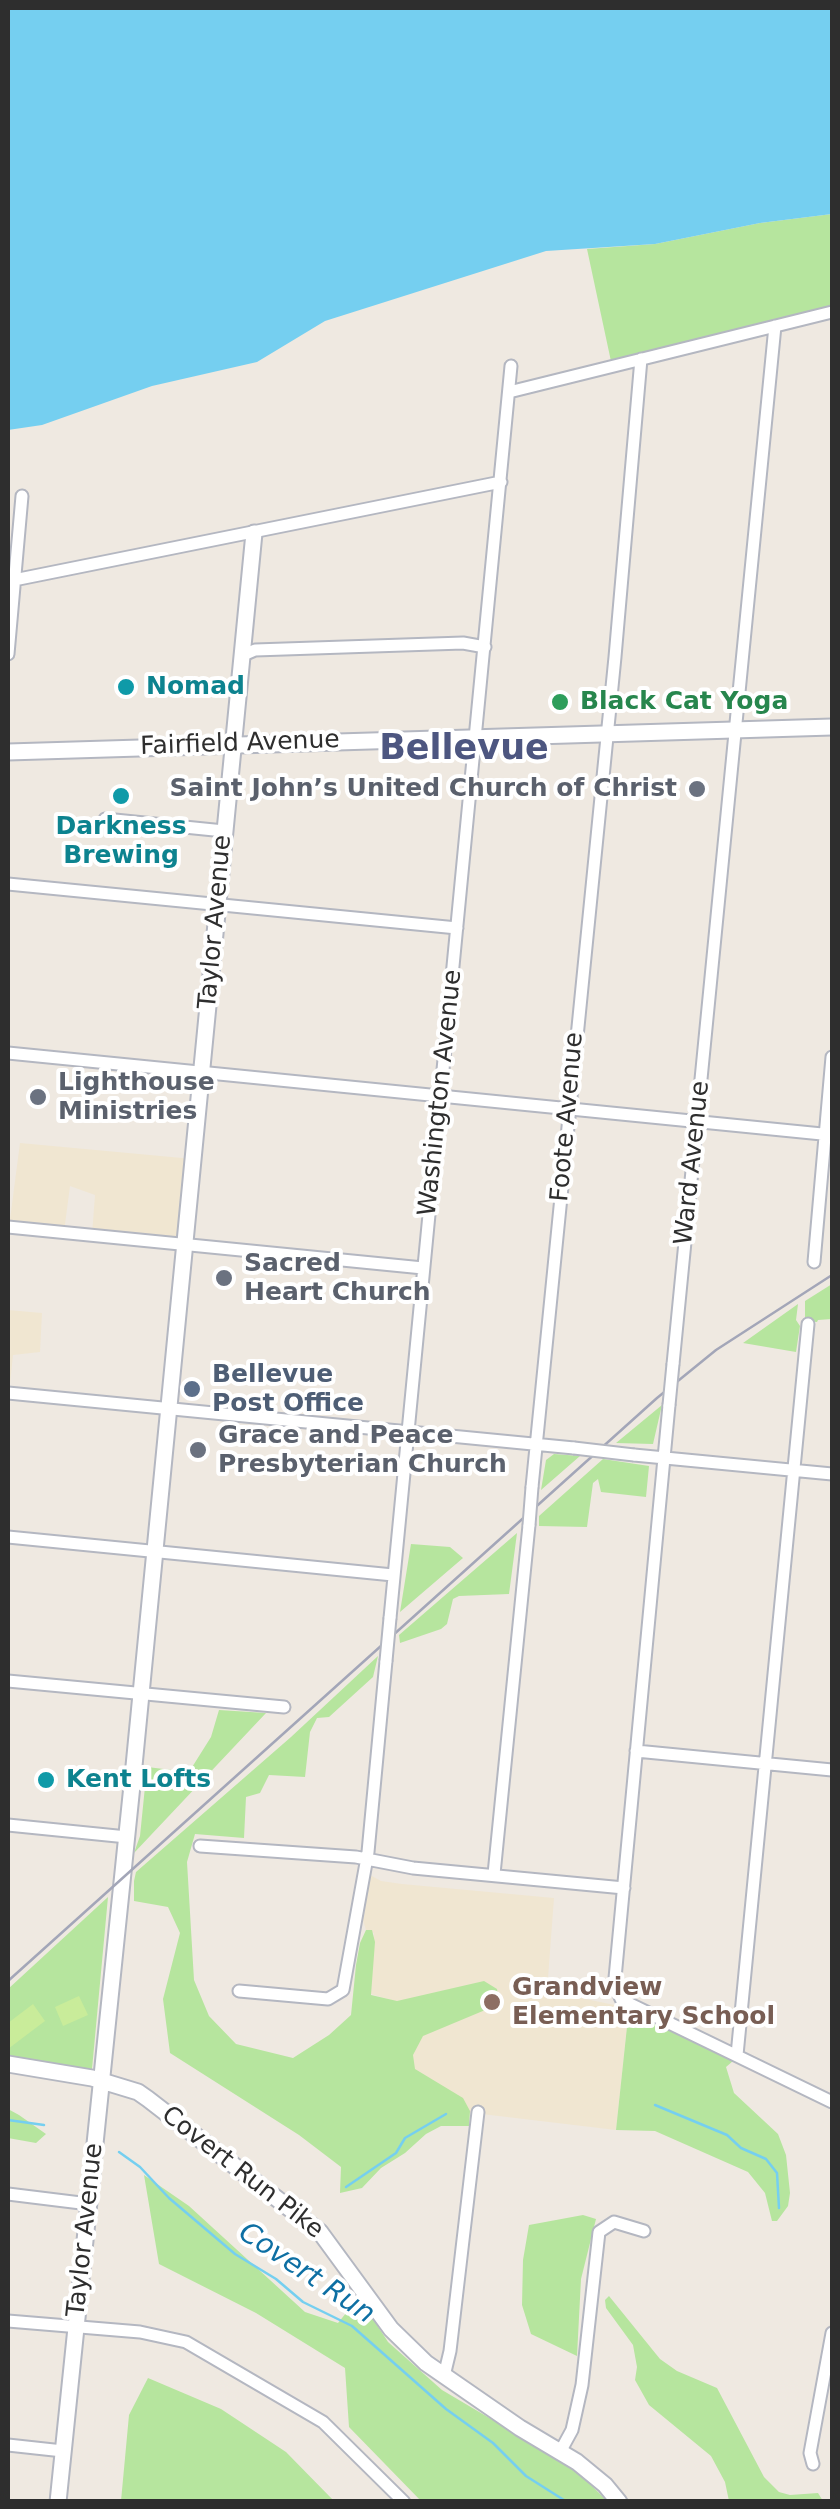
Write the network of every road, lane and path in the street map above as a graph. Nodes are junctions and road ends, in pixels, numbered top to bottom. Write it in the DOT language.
graph roads {
  1 [pos="832,312"];
  2 [pos="774,326"];
  3 [pos="641,359"];
  4 [pos="511,366"];
  5 [pos="509,392"];
  6 [pos="501,482"];
  7 [pos="22,496"];
  8 [pos="254,532"];
  9 [pos="14,580"];
  10 [pos="10,596"];
  11 [pos="485,647"];
  12 [pos="8,654"];
  13 [pos="241,656"];
  14 [pos="832,726"];
  15 [pos="736,730"];
  16 [pos="605,734"];
  17 [pos="476,737"];
  18 [pos="232,745"];
  19 [pos="8,752"];
  20 [pos="105,819"];
  21 [pos="224,831"];
  22 [pos="8,884"];
  23 [pos="218,903"];
  24 [pos="457,928"];
  25 [pos="8,1053"];
  26 [pos="832,1057"];
  27 [pos="203,1072"];
  28 [pos="442,1097"];
  29 [pos="569,1108"];
  30 [pos="697,1122"];
  31 [pos="829,1135"];
  32 [pos="8,1227"];
  33 [pos="184,1244"];
  34 [pos="814,1262"];
  35 [pos="424,1268"];
  36 [pos="808,1324"];
  37 [pos="8,1393"];
  38 [pos="168,1407"];
  39 [pos="407,1432"];
  40 [pos="538,1444"];
  41 [pos="666,1458"];
  42 [pos="793,1470"];
  43 [pos="832,1474"];
  44 [pos="8,1536"];
  45 [pos="154,1550"];
  46 [pos="393,1575"];
  47 [pos="8,1681"];
  48 [pos="140,1692"];
  49 [pos="284,1707"];
  50 [pos="636,1751"];
  51 [pos="766,1766"];
  52 [pos="832,1770"];
  53 [pos="8,1825"];
  54 [pos="127,1837"];
  55 [pos="200,1846"];
  56 [pos="366,1859"];
  57 [pos="494,1874"];
  58 [pos="624,1888"];
  59 [pos="239,1990"];
  60 [pos="737,2055"];
  61 [pos="8,2064"];
  62 [pos="101,2080"];
  63 [pos="832,2102"];
  64 [pos="478,2112"];
  65 [pos="8,2194"];
  66 [pos="89,2204"];
  67 [pos="644,2231"];
  68 [pos="8,2321"];
  69 [pos="76,2328"];
  70 [pos="832,2333"];
  71 [pos="444,2376"];
  72 [pos="8,2445"];
  73 [pos="63,2451"];
  74 [pos="560,2452"];
  75 [pos="813,2464"];
  76 [pos="58,2502"];
  77 [pos="404,2502"];
  78 [pos="619,2502"];
  1 -- 2 [label="street"];
  2 -- 3 [label="street"];
  2 -- 15 [label="street, Ward Avenue"];
  3 -- 5 [label="street"];
  3 -- 16 [label="street, Foote Avenue"];
  4 -- 5 [label="street, Washington Avenue"];
  5 -- 6 [label="street, Washington Avenue"];
  6 -- 8 [label="street"];
  6 -- 11 [label="street, Washington Avenue"];
  7 -- 9 [label="street"];
  8 -- 9 [label="street"];
  8 -- 13 [label="street, Taylor Avenue"];
  9 -- 10 [label="street"];
  10 -- 12 [label="street"];
  11 -- 13 [label="street"];
  11 -- 17 [label="street, Washington Avenue"];
  13 -- 18 [label="street, Taylor Avenue"];
  14 -- 15 [label="street, Fairfield Avenue"];
  15 -- 16 [label="street, Fairfield Avenue"];
  15 -- 30 [label="street, Ward Avenue"];
  16 -- 17 [label="street, Fairfield Avenue"];
  16 -- 29 [label="street, Foote Avenue"];
  17 -- 18 [label="street, Fairfield Avenue"];
  17 -- 24 [label="street, Washington Avenue"];
  18 -- 19 [label="street, Fairfield Avenue"];
  18 -- 21 [label="street, Taylor Avenue"];
  20 -- 21 [label="street"];
  21 -- 23 [label="street, Taylor Avenue"];
  22 -- 23 [label="street"];
  23 -- 24 [label="street"];
  23 -- 27 [label="street, Taylor Avenue"];
  24 -- 28 [label="street, Washington Avenue"];
  25 -- 27 [label="street"];
  26 -- 31 [label="street"];
  27 -- 28 [label="street"];
  27 -- 33 [label="street, Taylor Avenue"];
  28 -- 29 [label="street"];
  28 -- 35 [label="street, Washington Avenue"];
  29 -- 30 [label="street"];
  29 -- 40 [label="street, Foote Avenue"];
  30 -- 31 [label="street"];
  30 -- 41 [label="street, Ward Avenue, bridge"];
  31 -- 34 [label="street"];
  32 -- 33 [label="street"];
  33 -- 35 [label="street"];
  33 -- 38 [label="street, Taylor Avenue"];
  35 -- 39 [label="street, Washington Avenue"];
  36 -- 42 [label="street"];
  37 -- 38 [label="street"];
  38 -- 39 [label="street"];
  38 -- 45 [label="street, Taylor Avenue"];
  39 -- 40 [label="street"];
  39 -- 46 [label="street, Washington Avenue"];
  40 -- 41 [label="street, bridge"];
  40 -- 57 [label="street, Foote Avenue, bridge"];
  41 -- 42 [label="street"];
  41 -- 50 [label="street, Ward Avenue"];
  42 -- 43 [label="street"];
  42 -- 51 [label="street"];
  44 -- 45 [label="street"];
  45 -- 46 [label="street"];
  45 -- 48 [label="street, Taylor Avenue"];
  46 -- 56 [label="street, Washington Avenue, bridge"];
  47 -- 48 [label="street"];
  48 -- 49 [label="street"];
  48 -- 54 [label="street, Taylor Avenue"];
  50 -- 51 [label="street"];
  50 -- 58 [label="street, Ward Avenue"];
  51 -- 52 [label="street"];
  51 -- 60 [label="street"];
  53 -- 54 [label="street"];
  54 -- 62 [label="street, Taylor Avenue"];
  55 -- 56 [label="street"];
  56 -- 57 [label="street"];
  56 -- 59 [label="street, Washington Avenue"];
  57 -- 58 [label="street"];
  58 -- 60 [label="street, Ward Avenue"];
  60 -- 63 [label="street"];
  61 -- 62 [label="street, Covert Run Pike"];
  62 -- 66 [label="street, Taylor Avenue"];
  62 -- 71 [label="street, Covert Run Pike"];
  64 -- 71 [label="street"];
  65 -- 66 [label="street"];
  66 -- 69 [label="street, Taylor Avenue"];
  67 -- 74 [label="street"];
  68 -- 69 [label="street"];
  69 -- 73 [label="street, Taylor Avenue"];
  69 -- 77 [label="street"];
  70 -- 75 [label="street"];
  71 -- 74 [label="street, Covert Run Pike"];
  72 -- 73 [label="street"];
  73 -- 76 [label="street, Taylor Avenue"];
  74 -- 78 [label="street, Covert Run Pike"];
}
